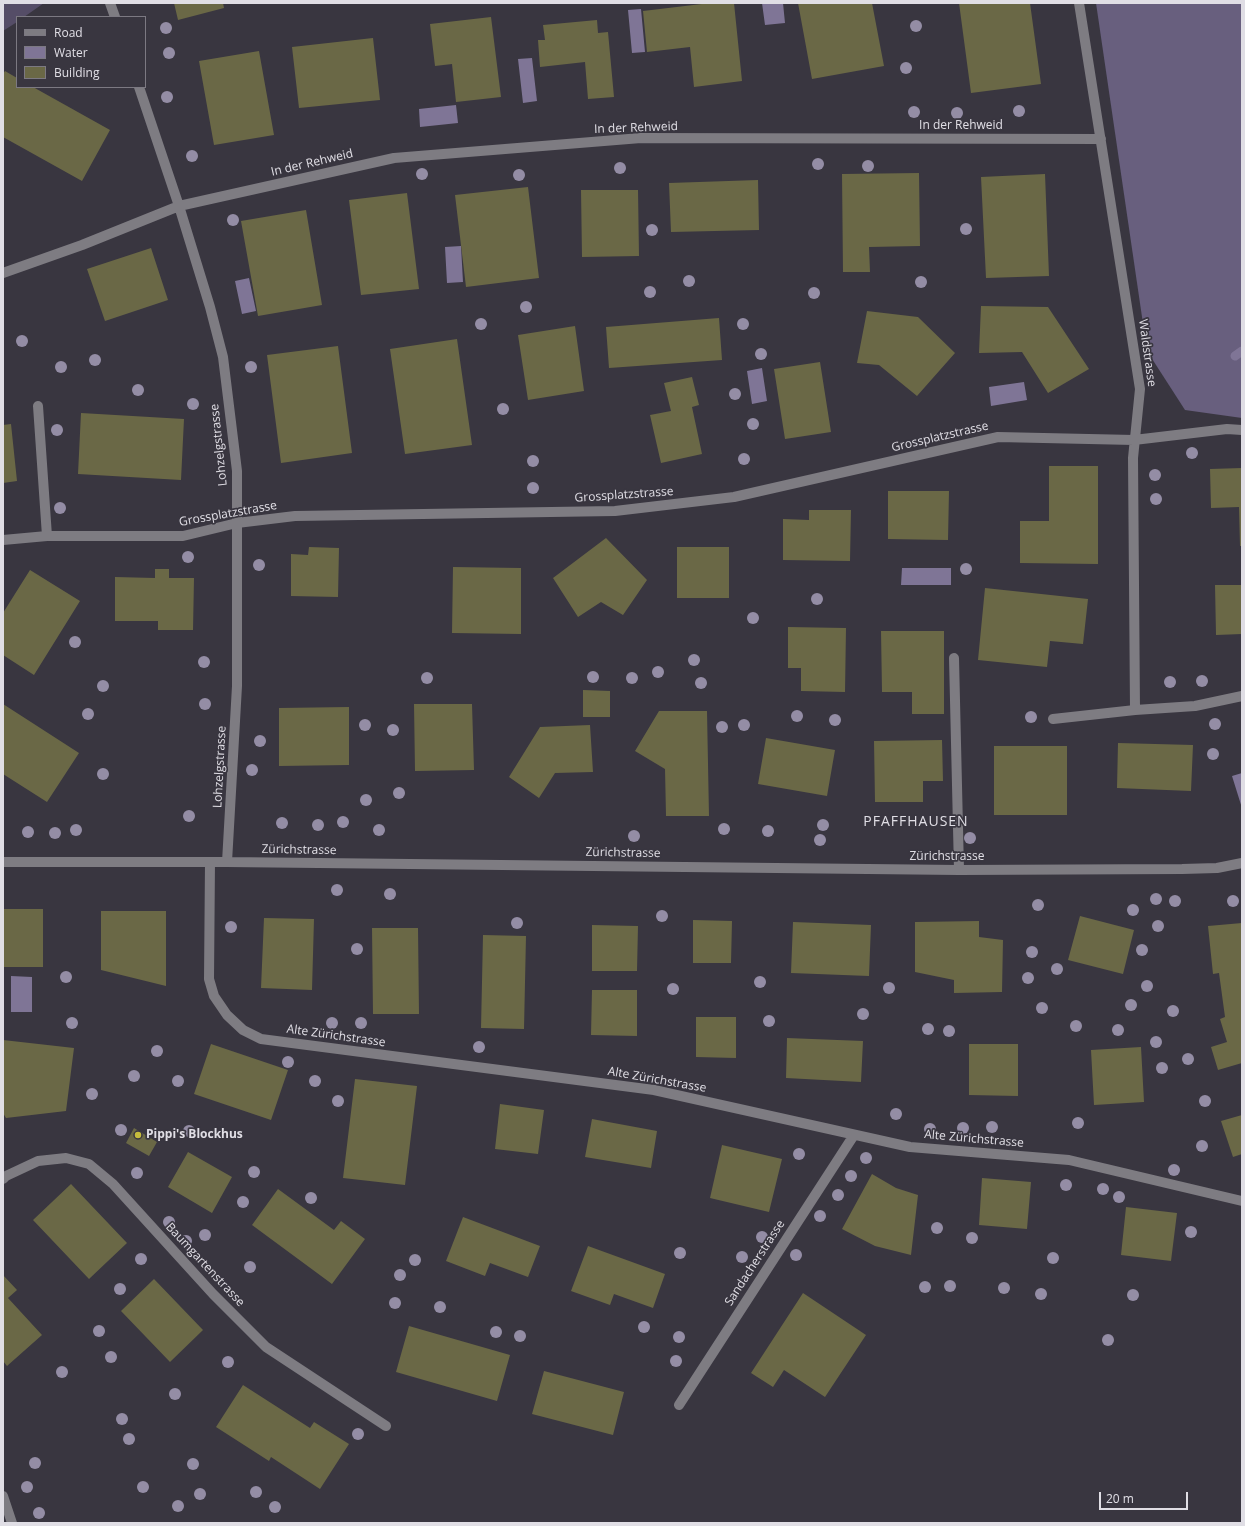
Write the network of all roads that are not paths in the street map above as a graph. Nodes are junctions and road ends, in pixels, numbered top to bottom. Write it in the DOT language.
graph roads {
  1 [pos="110,3"];
  2 [pos="1080,3"];
  3 [pos="115,16"];
  4 [pos="138,88"];
  5 [pos="1100,140"];
  6 [pos="179,206"];
  7 [pos="3,273"];
  8 [pos="38,406"];
  9 [pos="1242,430"];
  10 [pos="1134,440"];
  11 [pos="237,523"];
  12 [pos="47,536"];
  13 [pos="3,540"];
  14 [pos="954,658"];
  15 [pos="1242,696"];
  16 [pos="1135,710"];
  17 [pos="1053,719"];
  18 [pos="3,862"];
  19 [pos="210,862"];
  20 [pos="227,862"];
  21 [pos="1242,863"];
  22 [pos="959,870"];
  23 [pos="854,1134"];
  24 [pos="3,1179"];
  25 [pos="1242,1201"];
  26 [pos="679,1405"];
  27 [pos="386,1426"];
  28 [pos="3,1496"];
  29 [pos="12,1523"];
  1 -- 3 [label="street"];
  2 -- 5 [label="street, Waldstrasse"];
  4 -- 6 [label="street, Lohzelgstrasse"];
  5 -- 6 [label="street, In der Rehweid"];
  5 -- 10 [label="street, Waldstrasse"];
  6 -- 7 [label="street, In der Rehweid"];
  6 -- 11 [label="street, Lohzelgstrasse"];
  8 -- 12 [label="street"];
  9 -- 10 [label="street, Grossplatzstrasse"];
  10 -- 11 [label="street, Grossplatzstrasse"];
  10 -- 16 [label="street, Waldstrasse"];
  11 -- 12 [label="street, Grossplatzstrasse"];
  11 -- 20 [label="street, Lohzelgstrasse"];
  12 -- 13 [label="street, Grossplatzstrasse"];
  14 -- 22 [label="street"];
  15 -- 16 [label="street"];
  16 -- 17 [label="street"];
  18 -- 19 [label="street, Zürichstrasse"];
  19 -- 20 [label="street, Zürichstrasse"];
  19 -- 23 [label="street, Alte Zürichstrasse"];
  20 -- 22 [label="street, Zürichstrasse"];
  21 -- 22 [label="street, Zürichstrasse"];
  23 -- 25 [label="street, Alte Zürichstrasse"];
  23 -- 26 [label="street, Sandacherstrasse"];
  24 -- 27 [label="street, Baumgartenstrasse"];
  28 -- 29 [label="street"];
}
